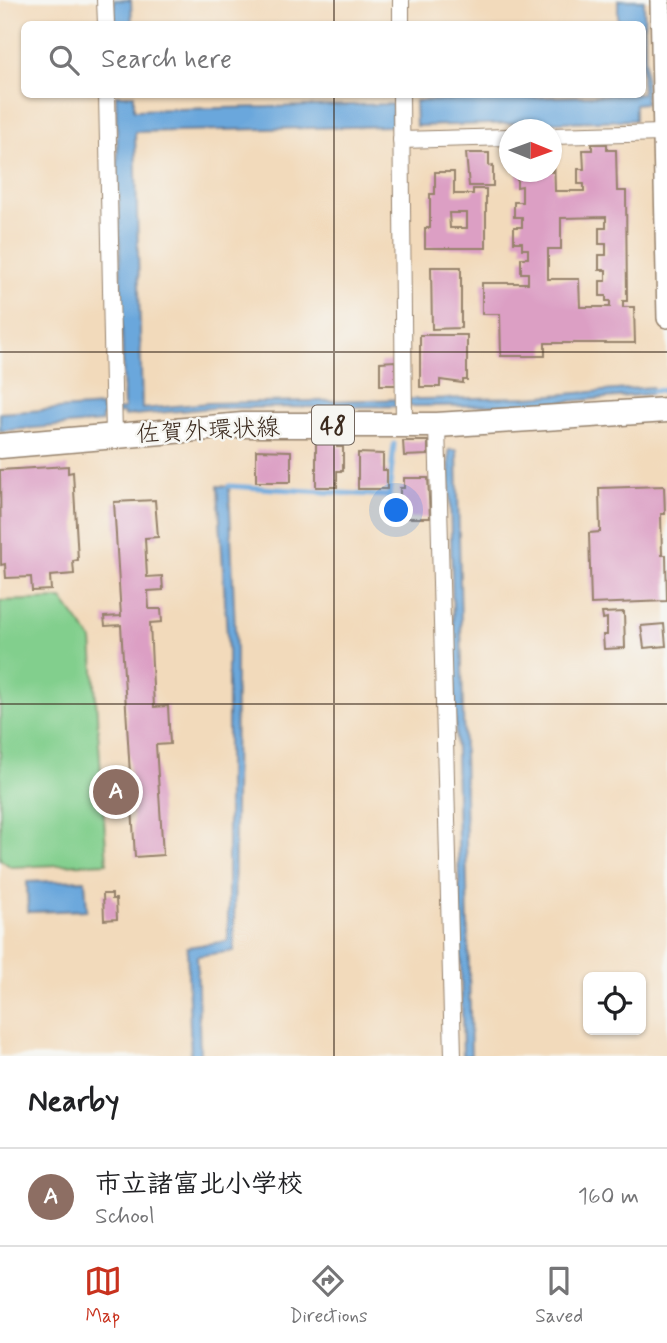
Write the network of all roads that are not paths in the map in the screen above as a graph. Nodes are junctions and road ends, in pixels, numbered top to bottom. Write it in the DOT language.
graph roads {
  1 [pos="105,0"];
  2 [pos="401,0"];
  3 [pos="660,0"];
  4 [pos="106,21"];
  5 [pos="401,21"];
  6 [pos="107,98"];
  7 [pos="401,98"];
  8 [pos="663,133"];
  9 [pos="401,136"];
  10 [pos="562,136"];
  11 [pos="499,137"];
  12 [pos="667,318"];
  13 [pos="667,410"];
  14 [pos="403,411"];
  15 [pos="114,420"];
  16 [pos="437,425"];
  17 [pos="0,446"];
  18 [pos="453,1056"];
  1 -- 4 [label="street"];
  2 -- 5 [label="street"];
  3 -- 8 [label="street"];
  6 -- 15 [label="street"];
  7 -- 9 [label="street"];
  8 -- 10 [label="street"];
  8 -- 12 [label="street"];
  9 -- 11 [label="street"];
  9 -- 14 [label="street"];
  13 -- 16 [label="main road, 佐賀外環状線 / 48"];
  14 -- 15 [label="main road, 佐賀外環状線 / 48"];
  14 -- 16 [label="main road, 佐賀外環状線 / 48"];
  15 -- 17 [label="main road, 佐賀外環状線 / 48"];
  16 -- 18 [label="street"];
}
